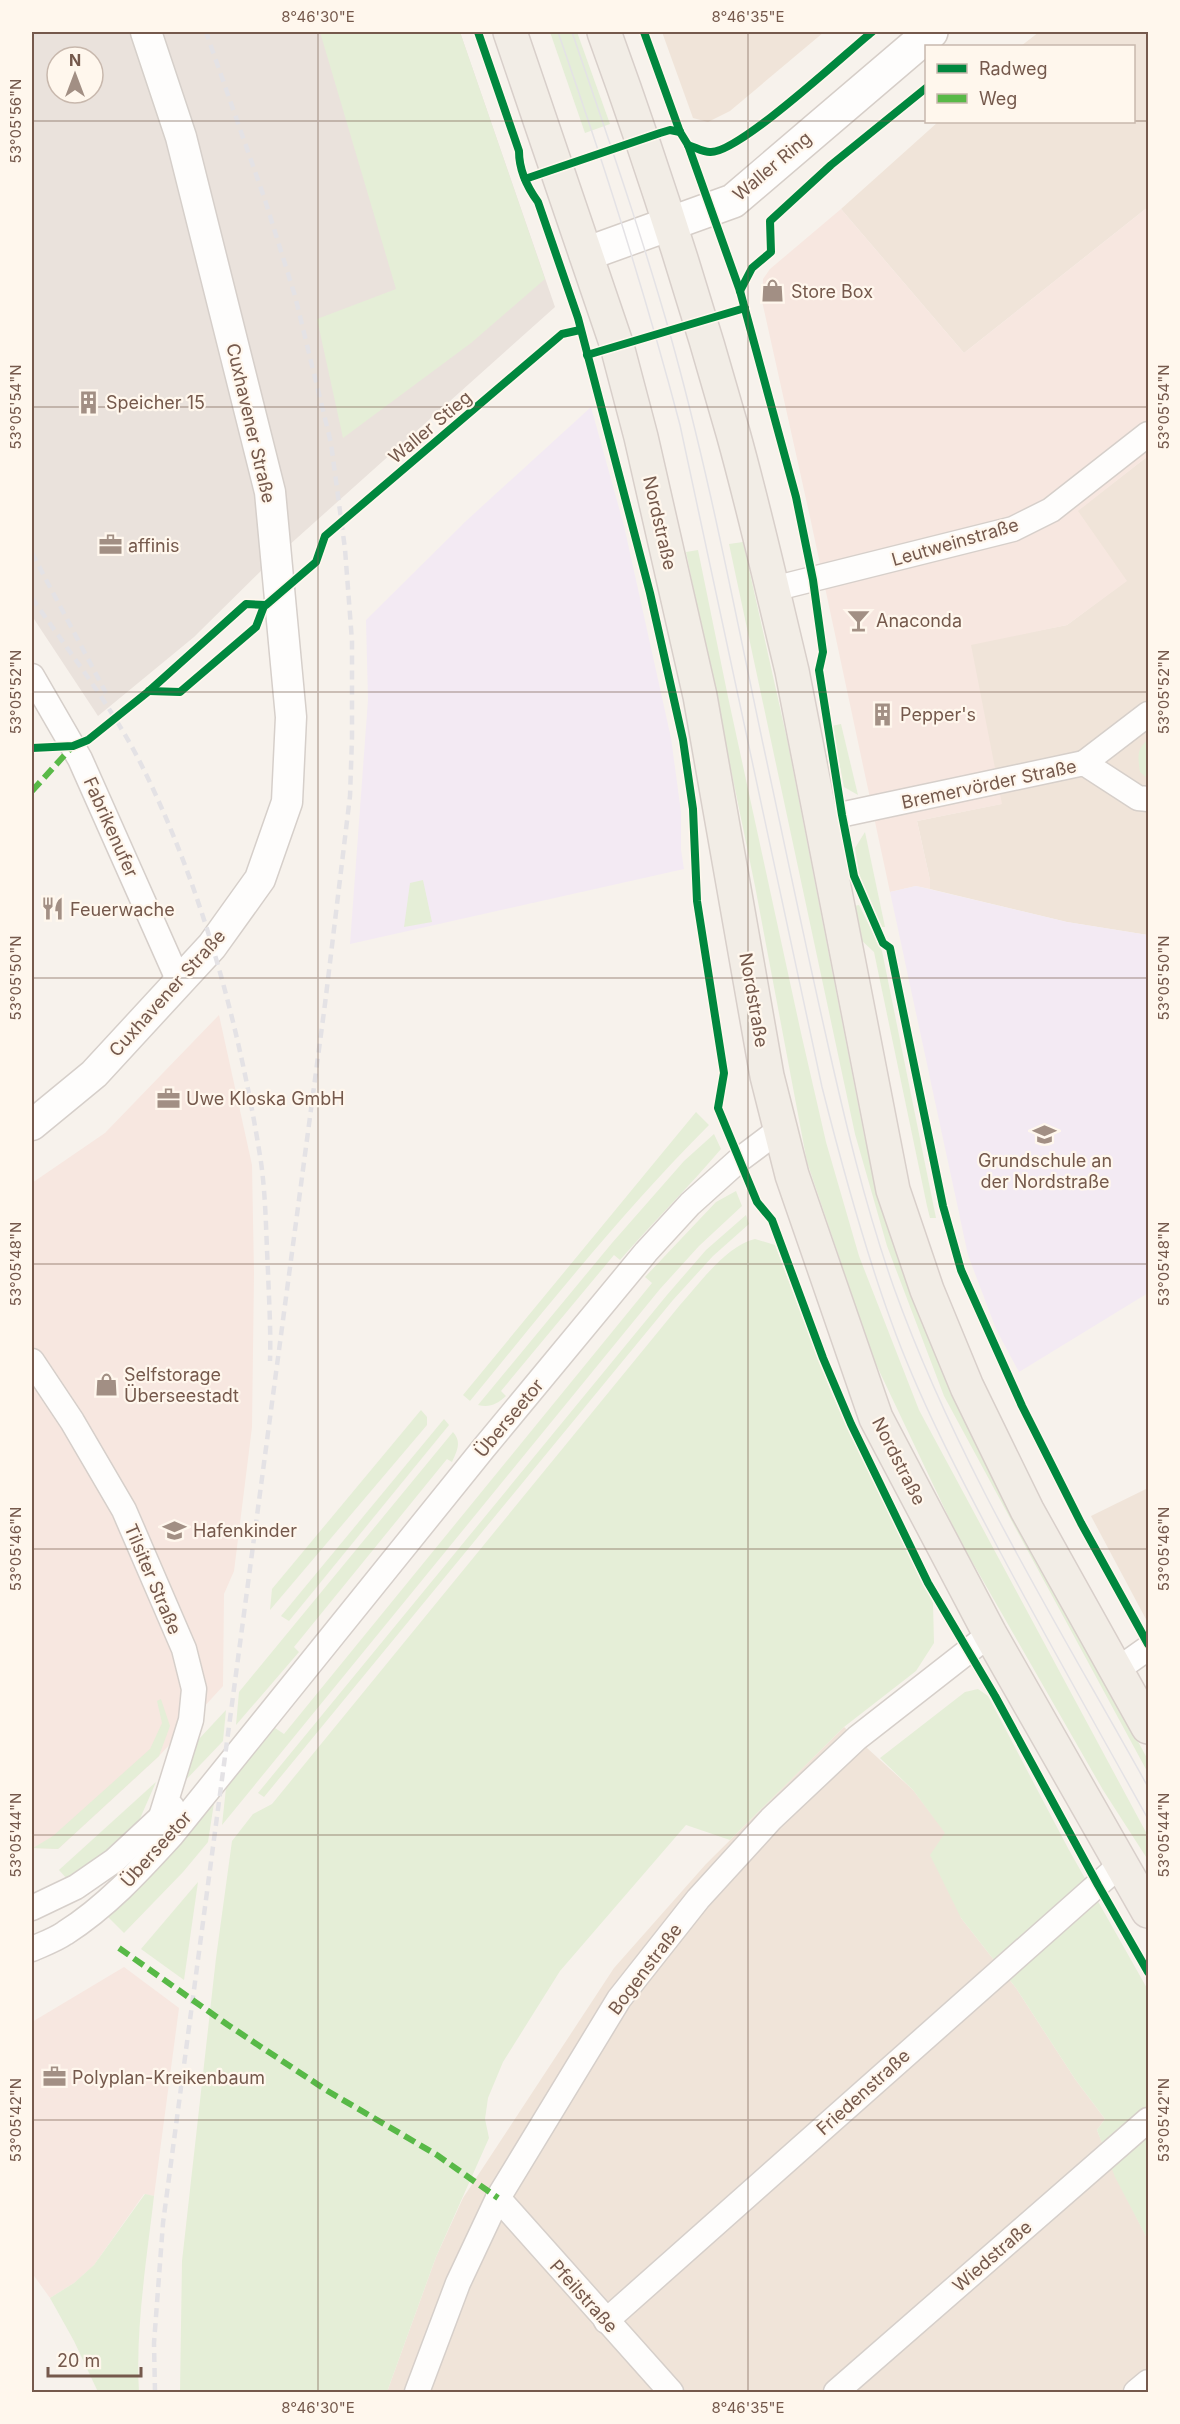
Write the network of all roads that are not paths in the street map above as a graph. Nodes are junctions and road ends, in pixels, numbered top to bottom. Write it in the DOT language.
graph roads {
  1 [pos="146,32"];
  2 [pos="510,32"];
  3 [pos="604,32"];
  4 [pos="931,32"];
  5 [pos="669,224"];
  6 [pos="586,254"];
  7 [pos="1149,434"];
  8 [pos="773,589"];
  9 [pos="32,676"];
  10 [pos="1149,714"];
  11 [pos="1084,763"];
  12 [pos="1149,799"];
  13 [pos="821,819"];
  14 [pos="180,984"];
  15 [pos="32,1125"];
  16 [pos="779,1130"];
  17 [pos="32,1361"];
  18 [pos="990,1634"];
  19 [pos="1149,1648"];
  20 [pos="1117,1670"];
  21 [pos="259,1725"];
  22 [pos="1149,1726"];
  23 [pos="161,1818"];
  24 [pos="1121,1864"];
  25 [pos="32,1908"];
  26 [pos="1149,1911"];
  27 [pos="32,1949"];
  28 [pos="1149,2120"];
  29 [pos="498,2198"];
  30 [pos="606,2321"];
  31 [pos="1149,2382"];
  32 [pos="417,2392"];
  33 [pos="671,2392"];
  34 [pos="836,2392"];
  35 [pos="1137,2392"];
  1 -- 14 [label="street, Cuxhavener Straße"];
  2 -- 6 [label="main road, Nordstraße"];
  3 -- 5 [label="main road"];
  4 -- 5 [label="main road, Waller Ring"];
  5 -- 6 [label="main road, Waller Ring"];
  5 -- 8 [label="main road"];
  6 -- 16 [label="main road, Nordstraße"];
  7 -- 8 [label="street, Leutweinstraße"];
  8 -- 13 [label="main road"];
  9 -- 14 [label="street, Fabrikenufer"];
  10 -- 11 [label="street"];
  11 -- 12 [label="street, Bremervörder Straße"];
  11 -- 13 [label="street, Bremervörder Straße"];
  13 -- 20 [label="main road"];
  14 -- 15 [label="street, Cuxhavener Straße"];
  16 -- 18 [label="main road, Nordstraße"];
  16 -- 21 [label="street, Überseetor"];
  17 -- 23 [label="street, Tilsiter Straße"];
  18 -- 24 [label="main road, Nordstraße"];
  18 -- 29 [label="street, Bogenstraße"];
  19 -- 20 [label="street"];
  20 -- 22 [label="main road"];
  21 -- 23 [label="street, Überseetor"];
  21 -- 27 [label="street, Überseetor"];
  23 -- 25 [label="street, Überseetor"];
  24 -- 26 [label="main road, Nordstraße"];
  24 -- 30 [label="street, Friedenstraße"];
  28 -- 34 [label="street, Wiedstraße"];
  29 -- 30 [label="street, Pfeilstraße"];
  29 -- 32 [label="street, Bogenstraße"];
  30 -- 33 [label="street, Pfeilstraße"];
  31 -- 35 [label="street"];
}
